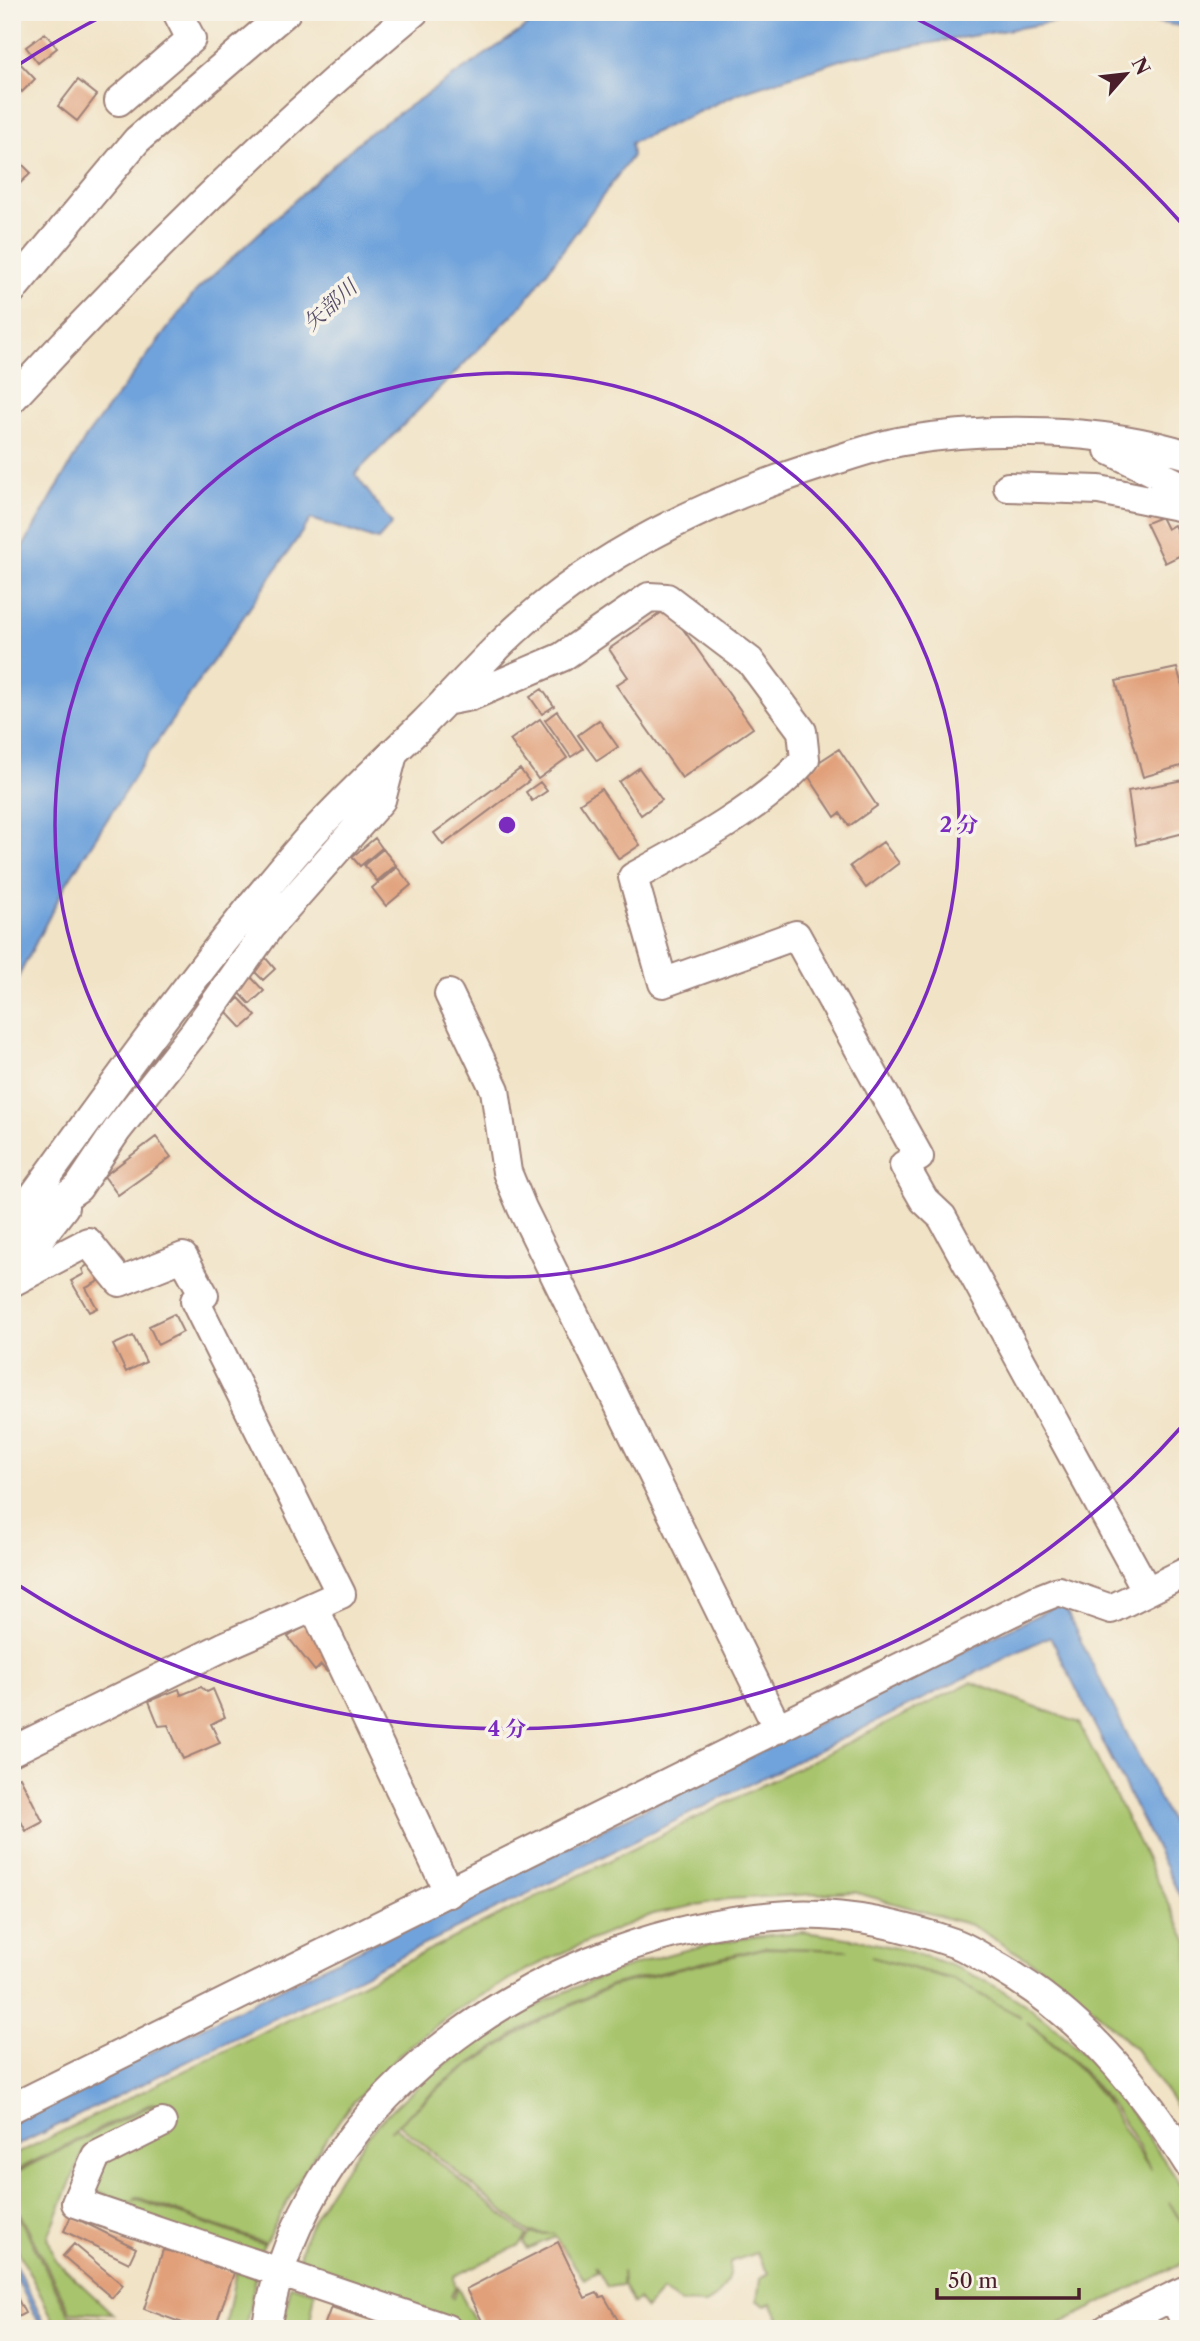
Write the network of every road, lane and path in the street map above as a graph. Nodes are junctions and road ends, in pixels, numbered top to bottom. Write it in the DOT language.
graph roads {
  1 [pos="177,12"];
  2 [pos="286,12"];
  3 [pos="414,12"];
  4 [pos="119,101"];
  5 [pos="17,272"];
  6 [pos="12,399"];
  7 [pos="1076,435"];
  8 [pos="1188,455"];
  9 [pos="1009,487"];
  10 [pos="1188,489"];
  11 [pos="1188,508"];
  12 [pos="445,701"];
  13 [pos="393,754"];
  14 [pos="449,994"];
  15 [pos="78,1188"];
  16 [pos="12,1225"];
  17 [pos="12,1233"];
  18 [pos="12,1274"];
  19 [pos="12,1282"];
  20 [pos="1188,1571"];
  21 [pos="1147,1591"];
  22 [pos="305,1610"];
  23 [pos="778,1729"];
  24 [pos="12,1751"];
  25 [pos="449,1893"];
  26 [pos="12,2108"];
  27 [pos="162,2123"];
  28 [pos="1188,2163"];
  29 [pos="278,2272"];
  30 [pos="1180,2293"];
  31 [pos="1188,2326"];
  32 [pos="266,2329"];
  33 [pos="447,2329"];
  34 [pos="1107,2329"];
  1 -- 4 [label="street"];
  2 -- 5 [label="street"];
  3 -- 6 [label="street"];
  7 -- 8 [label="street"];
  7 -- 10 [label="street"];
  7 -- 12 [label="street"];
  9 -- 11 [label="street"];
  12 -- 13 [label="street"];
  12 -- 21 [label="street"];
  13 -- 15 [label="street"];
  13 -- 16 [label="street"];
  14 -- 23 [label="street"];
  15 -- 17 [label="street"];
  15 -- 18 [label="street"];
  19 -- 22 [label="street"];
  20 -- 21 [label="street"];
  21 -- 23 [label="street"];
  22 -- 24 [label="street"];
  22 -- 25 [label="street"];
  23 -- 25 [label="street"];
  25 -- 26 [label="street"];
  27 -- 29 [label="street"];
  28 -- 29 [label="street"];
  29 -- 32 [label="street"];
  29 -- 33 [label="street"];
  30 -- 31 [label="street"];
  30 -- 34 [label="street"];
}
